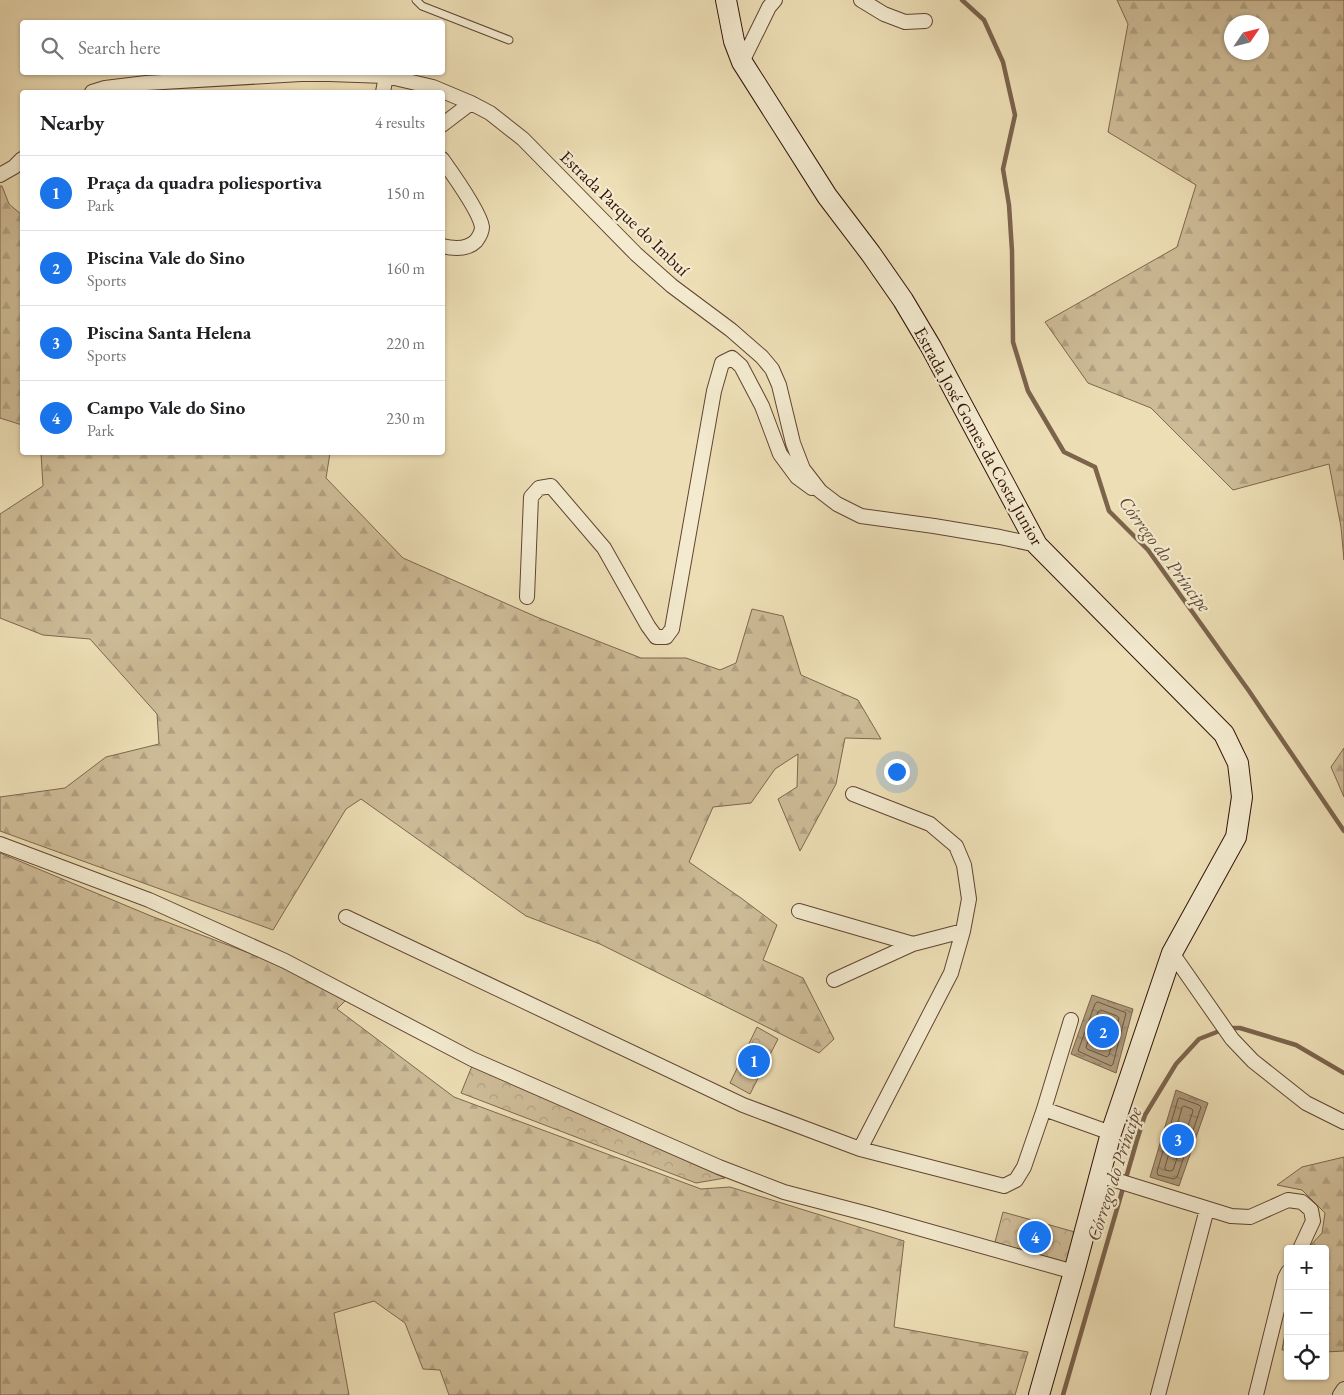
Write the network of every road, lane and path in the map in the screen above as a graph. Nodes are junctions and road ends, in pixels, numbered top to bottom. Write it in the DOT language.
graph roads {
  1 [pos="416,0"];
  2 [pos="726,0"];
  3 [pos="775,0"];
  4 [pos="861,0"];
  5 [pos="925,21"];
  6 [pos="509,40"];
  7 [pos="742,62"];
  8 [pos="284,75"];
  9 [pos="344,75"];
  10 [pos="386,76"];
  11 [pos="98,90"];
  12 [pos="383,90"];
  13 [pos="440,90"];
  14 [pos="445,92"];
  15 [pos="471,103"];
  16 [pos="445,123"];
  17 [pos="20,161"];
  18 [pos="445,163"];
  19 [pos="0,175"];
  20 [pos="445,247"];
  21 [pos="820,491"];
  22 [pos="1037,545"];
  23 [pos="527,597"];
  24 [pos="853,794"];
  25 [pos="0,844"];
  26 [pos="799,911"];
  27 [pos="346,917"];
  28 [pos="963,931"];
  29 [pos="913,944"];
  30 [pos="1172,953"];
  31 [pos="834,980"];
  32 [pos="1071,1020"];
  33 [pos="1044,1109"];
  34 [pos="1344,1122"];
  35 [pos="1111,1133"];
  36 [pos="860,1149"];
  37 [pos="1108,1178"];
  38 [pos="1207,1209"];
  39 [pos="1302,1245"];
  40 [pos="1074,1272"];
  41 [pos="1284,1282"];
  42 [pos="1344,1389"];
  43 [pos="1039,1395"];
  44 [pos="1158,1395"];
  45 [pos="1256,1395"];
  46 [pos="1340,1395"];
  1 -- 6 [label="lane"];
  2 -- 7 [label="street, Estrada José Gomes da Costa Junior"];
  3 -- 7 [label="street"];
  4 -- 5 [label="street"];
  7 -- 22 [label="street, Estrada José Gomes da Costa Junior"];
  8 -- 11 [label="street, Estrada Parque do Imbuí"];
  9 -- 10 [label="street, Estrada Parque do Imbuí"];
  10 -- 12 [label="street"];
  10 -- 13 [label="street, Estrada Parque do Imbuí"];
  14 -- 15 [label="street, Estrada Parque do Imbuí"];
  15 -- 16 [label="street"];
  15 -- 21 [label="street, Estrada Parque do Imbuí"];
  17 -- 19 [label="street"];
  18 -- 20 [label="street"];
  21 -- 22 [label="street, Estrada Parque do Imbuí"];
  21 -- 23 [label="street"];
  22 -- 30 [label="street, Estrada José Gomes da Costa Junior"];
  24 -- 28 [label="street"];
  25 -- 40 [label="street"];
  26 -- 29 [label="street"];
  27 -- 36 [label="street"];
  28 -- 29 [label="street"];
  28 -- 36 [label="street"];
  29 -- 31 [label="street"];
  30 -- 34 [label="street"];
  30 -- 35 [label="street, Estrada José Gomes da Costa Junior"];
  32 -- 33 [label="street"];
  33 -- 35 [label="street"];
  33 -- 36 [label="street"];
  35 -- 37 [label="street, Estrada José Gomes da Costa Junior"];
  37 -- 38 [label="street"];
  37 -- 40 [label="street, Estrada José Gomes da Costa Junior"];
  38 -- 39 [label="street"];
  38 -- 44 [label="street"];
  40 -- 43 [label="street, Estrada José Gomes da Costa Junior"];
  41 -- 45 [label="street"];
  42 -- 46 [label="street"];
}
